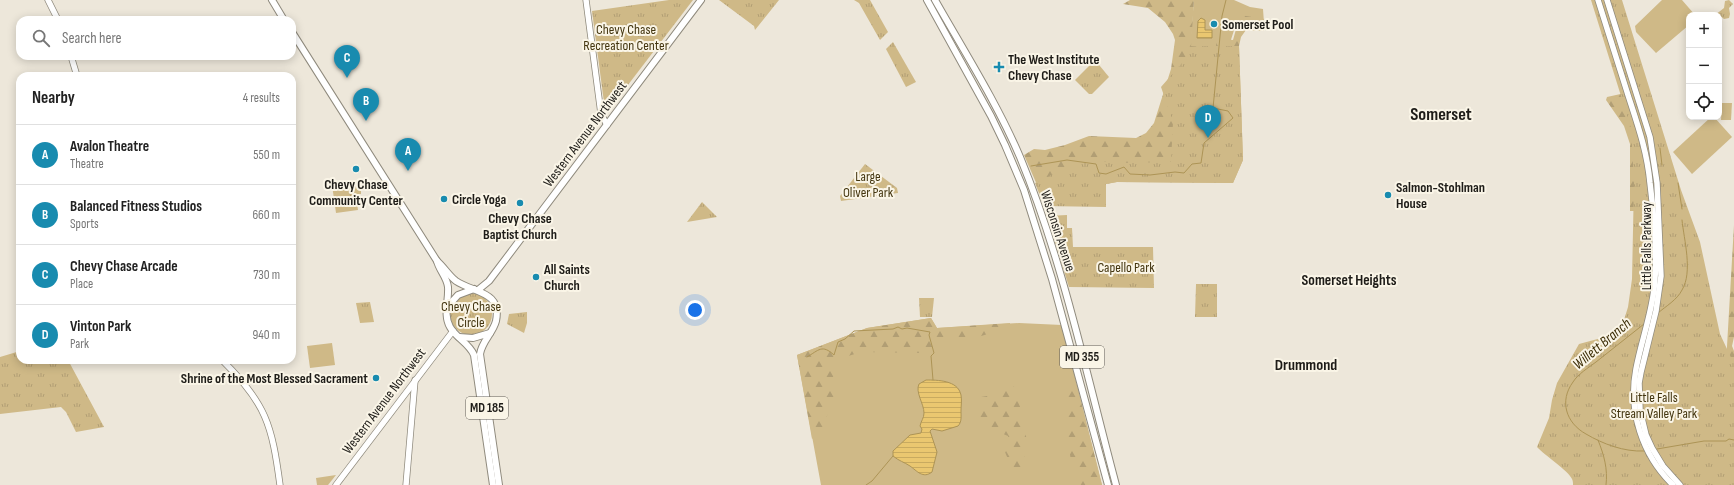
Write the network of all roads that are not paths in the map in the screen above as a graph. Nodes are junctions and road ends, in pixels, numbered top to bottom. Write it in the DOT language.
graph roads {
  1 [pos="48,0"];
  2 [pos="272,0"];
  3 [pos="586,0"];
  4 [pos="700,0"];
  5 [pos="927,0"];
  6 [pos="935,0"];
  7 [pos="1598,0"];
  8 [pos="1607,0"];
  9 [pos="56,16"];
  10 [pos="282,16"];
  11 [pos="296,38"];
  12 [pos="72,60"];
  13 [pos="76,72"];
  14 [pos="607,125"];
  15 [pos="437,261"];
  16 [pos="489,281"];
  17 [pos="476,290"];
  18 [pos="490,297"];
  19 [pos="448,306"];
  20 [pos="1651,318"];
  21 [pos="453,331"];
  22 [pos="490,333"];
  23 [pos="459,337"];
  24 [pos="226,364"];
  25 [pos="415,380"];
  26 [pos="280,485"];
  27 [pos="336,485"];
  28 [pos="406,485"];
  29 [pos="493,485"];
  30 [pos="499,485"];
  31 [pos="1108,485"];
  32 [pos="1116,485"];
  33 [pos="1673,485"];
  34 [pos="1680,485"];
  1 -- 9 [label="main road"];
  2 -- 10 [label="main road"];
  3 -- 14 [label="main road"];
  4 -- 14 [label="main road, Western Avenue Northwest"];
  5 -- 31 [label="main road, Wisconsin Avenue / MD 355"];
  6 -- 32 [label="main road, Wisconsin Avenue / MD 355"];
  7 -- 20 [label="main road, Little Falls Parkway"];
  8 -- 20 [label="main road, Little Falls Parkway"];
  11 -- 15 [label="main road"];
  12 -- 13 [label="main road"];
  14 -- 16 [label="main road, Western Avenue Northwest"];
  15 -- 17 [label="main road"];
  15 -- 19 [label="main road"];
  16 -- 17 [label="main road, Western Avenue Northwest"];
  16 -- 18 [label="main road"];
  17 -- 18 [label="main road"];
  17 -- 19 [label="main road"];
  18 -- 22 [label="main road"];
  19 -- 21 [label="main road"];
  20 -- 33 [label="main road, Little Falls Parkway"];
  20 -- 34 [label="main road, Little Falls Parkway"];
  21 -- 23 [label="main road"];
  21 -- 25 [label="main road, Western Avenue Northwest"];
  22 -- 23 [label="main road"];
  22 -- 30 [label="main road, MD 185"];
  23 -- 29 [label="main road, MD 185"];
  24 -- 26 [label="main road"];
  25 -- 27 [label="main road, Western Avenue Northwest"];
  25 -- 28 [label="main road"];
}
